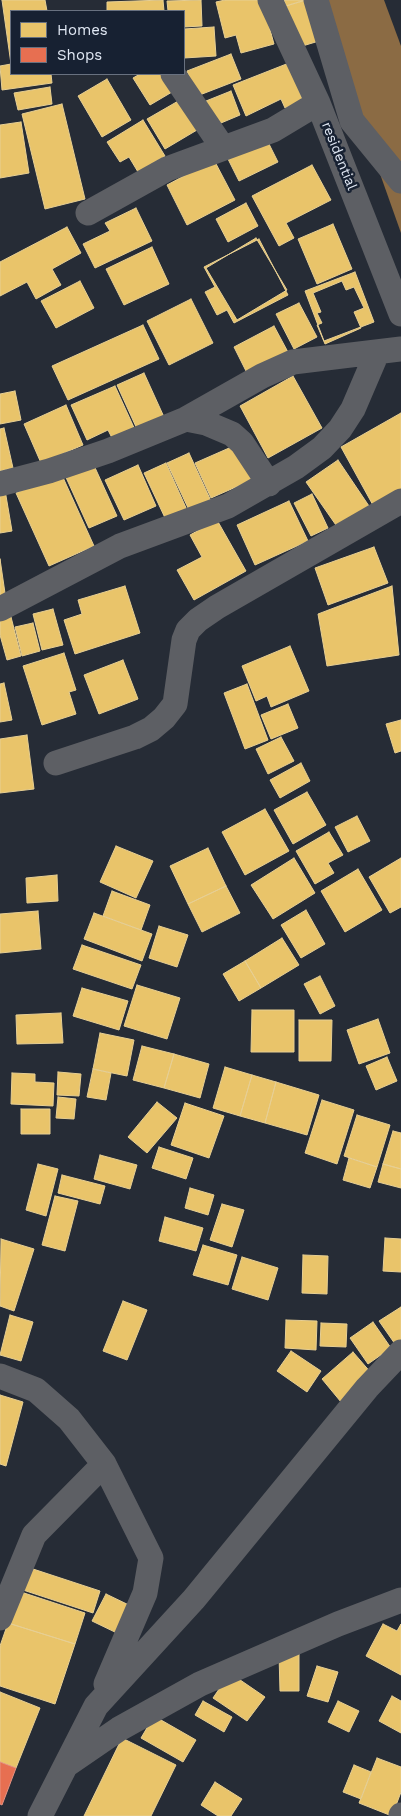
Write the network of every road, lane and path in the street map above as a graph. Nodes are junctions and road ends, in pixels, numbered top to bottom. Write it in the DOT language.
graph roads {
  1 [pos="270,0"];
  2 [pos="316,0"];
  3 [pos="174,75"];
  4 [pos="318,103"];
  5 [pos="223,148"];
  6 [pos="401,181"];
  7 [pos="88,213"];
  8 [pos="401,314"];
  9 [pos="389,351"];
  10 [pos="186,419"];
  11 [pos="0,484"];
  12 [pos="269,484"];
  13 [pos="401,501"];
  14 [pos="0,609"];
  15 [pos="56,763"];
  16 [pos="401,1352"];
  17 [pos="0,1376"];
  18 [pos="104,1464"];
  19 [pos="401,1600"];
  20 [pos="0,1618"];
  21 [pos="96,1706"];
  22 [pos="66,1765"];
  23 [pos="40,1816"];
  1 -- 4 [label="street, residential"];
  2 -- 6 [label="street"];
  3 -- 5 [label="street"];
  4 -- 5 [label="street"];
  4 -- 8 [label="street, residential"];
  5 -- 7 [label="street"];
  9 -- 10 [label="street"];
  9 -- 12 [label="street"];
  10 -- 11 [label="street"];
  10 -- 12 [label="street"];
  12 -- 14 [label="street"];
  13 -- 15 [label="street"];
  16 -- 21 [label="street"];
  17 -- 18 [label="street"];
  18 -- 20 [label="street"];
  18 -- 21 [label="street"];
  19 -- 22 [label="street"];
  21 -- 22 [label="street"];
  22 -- 23 [label="street"];
}
